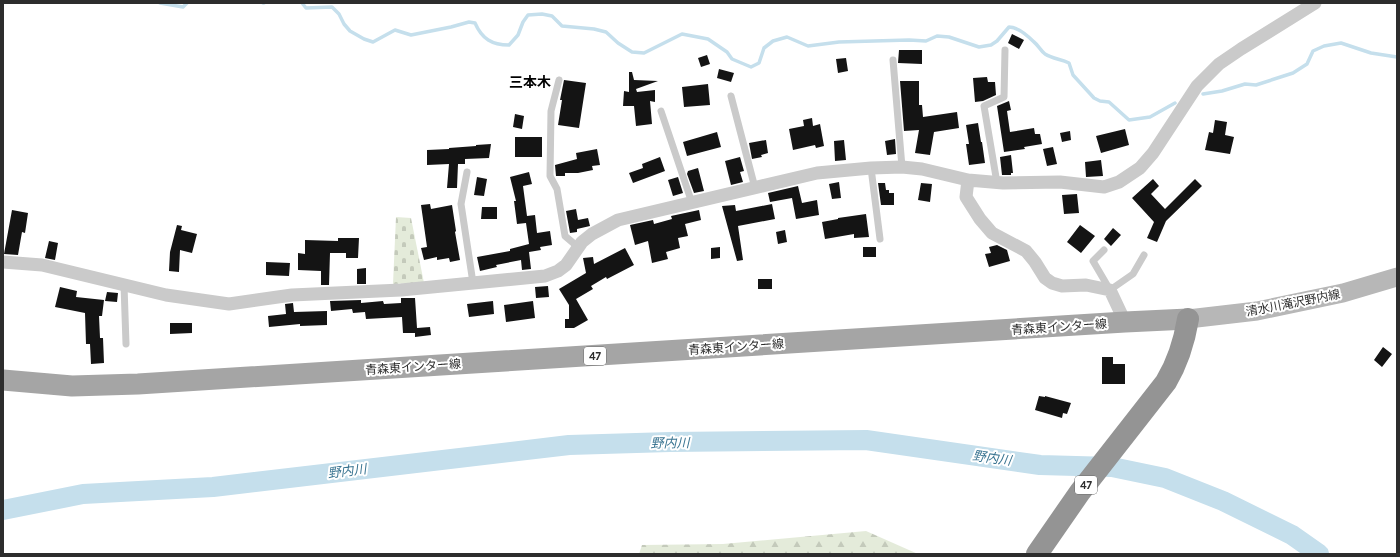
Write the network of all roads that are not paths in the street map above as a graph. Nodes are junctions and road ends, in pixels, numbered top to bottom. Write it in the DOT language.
graph roads {
  1 [pos="1315,3"];
  2 [pos="1005,50"];
  3 [pos="893,60"];
  4 [pos="559,80"];
  5 [pos="730,96"];
  6 [pos="661,111"];
  7 [pos="902,166"];
  8 [pos="871,168"];
  9 [pos="467,172"];
  10 [pos="968,180"];
  11 [pos="997,182"];
  12 [pos="755,188"];
  13 [pos="692,203"];
  14 [pos="880,239"];
  15 [pos="578,247"];
  16 [pos="1104,250"];
  17 [pos="1144,255"];
  18 [pos="3,262"];
  19 [pos="1397,277"];
  20 [pos="473,283"];
  21 [pos="124,285"];
  22 [pos="1110,290"];
  23 [pos="1188,320"];
  24 [pos="1125,322"];
  25 [pos="126,344"];
  26 [pos="3,380"];
  27 [pos="1037,554"];
  1 -- 11 [label="street"];
  2 -- 11 [label="lane"];
  3 -- 7 [label="lane"];
  4 -- 15 [label="lane"];
  5 -- 12 [label="lane"];
  6 -- 13 [label="lane"];
  7 -- 8 [label="street"];
  7 -- 10 [label="street"];
  8 -- 12 [label="street"];
  8 -- 14 [label="lane"];
  9 -- 20 [label="lane"];
  10 -- 11 [label="street"];
  10 -- 22 [label="street"];
  12 -- 13 [label="street"];
  13 -- 15 [label="street"];
  15 -- 20 [label="street"];
  16 -- 22 [label="lane"];
  17 -- 22 [label="lane"];
  18 -- 21 [label="street"];
  19 -- 23 [label="main road, 清水川滝沢野内線"];
  20 -- 21 [label="street"];
  21 -- 25 [label="lane"];
  22 -- 24 [label="street"];
  23 -- 24 [label="main road, 青森東インター線 / 47"];
  23 -- 27 [label="highway, 47"];
  24 -- 26 [label="main road, 青森東インター線 / 47"];
}
